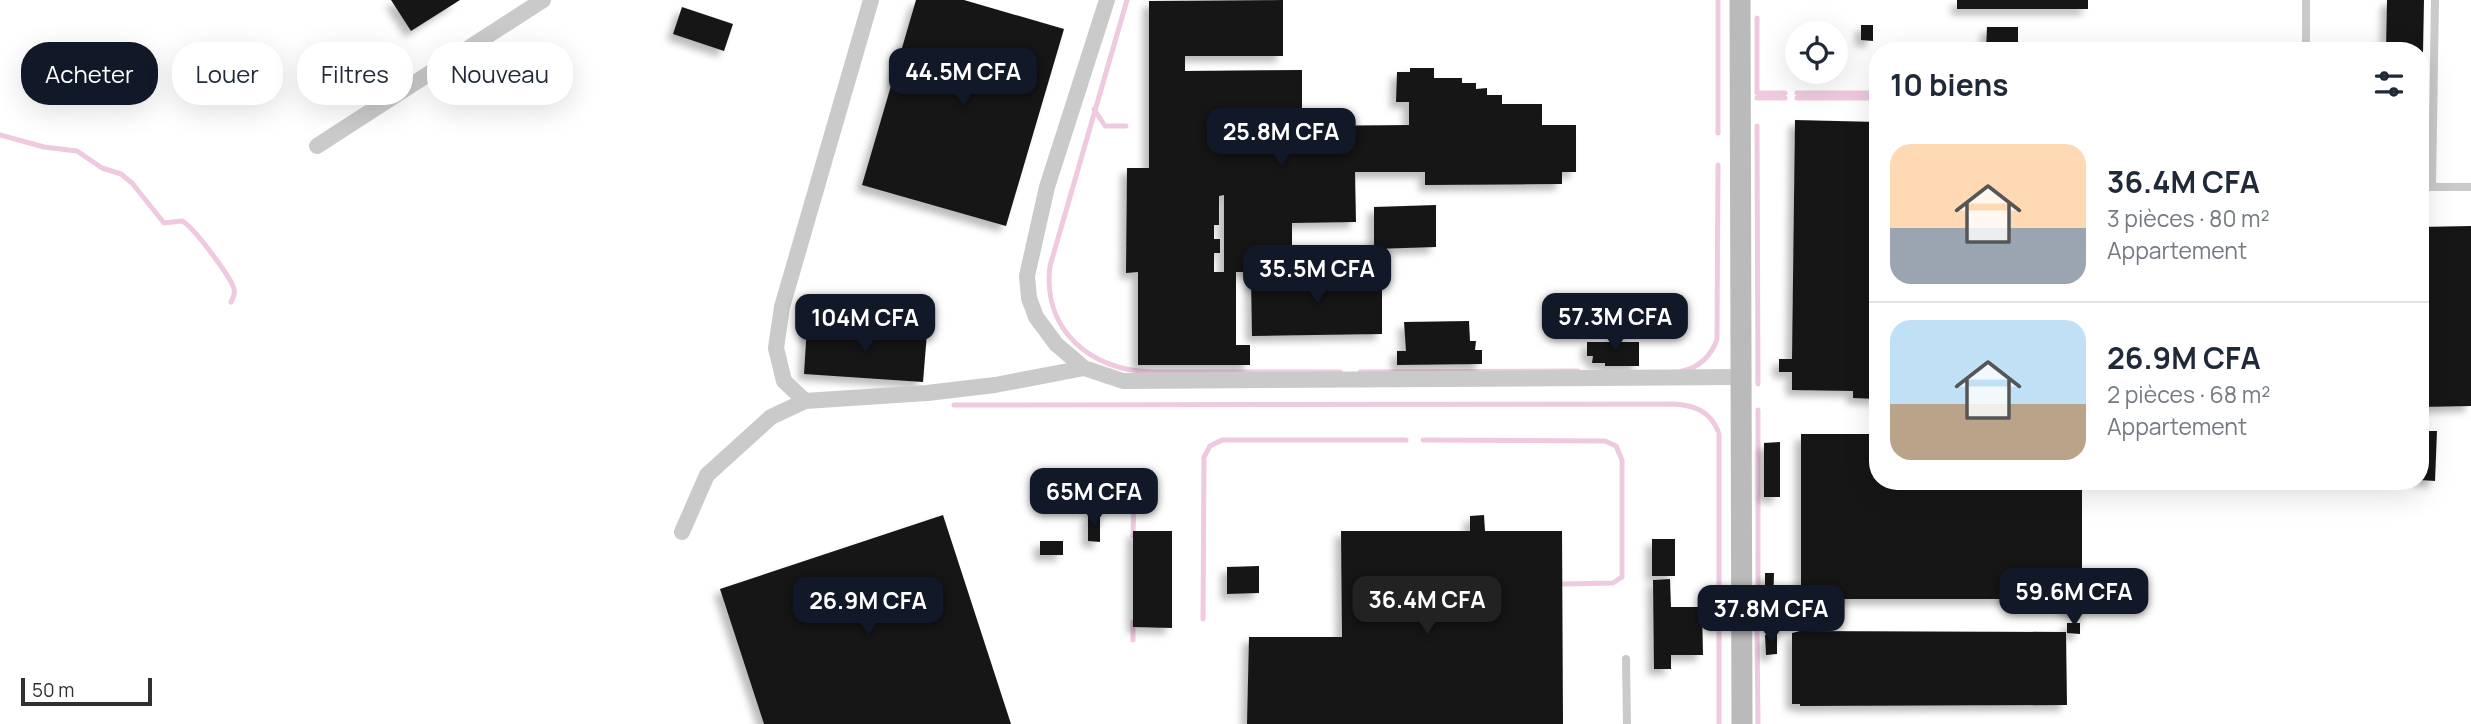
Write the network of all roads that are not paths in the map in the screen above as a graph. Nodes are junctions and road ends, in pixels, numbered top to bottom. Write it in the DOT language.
graph roads {
  1 [pos="543,0"];
  2 [pos="871,0"];
  3 [pos="1107,0"];
  4 [pos="1740,0"];
  5 [pos="2306,0"];
  6 [pos="2435,0"];
  7 [pos="2306,42"];
  8 [pos="317,146"];
  9 [pos="2432,187"];
  10 [pos="2471,187"];
  11 [pos="1084,368"];
  12 [pos="1740,377"];
  13 [pos="805,401"];
  14 [pos="682,532"];
  15 [pos="1626,659"];
  16 [pos="1627,724"];
  17 [pos="1742,724"];
  1 -- 8 [label="street"];
  2 -- 13 [label="street"];
  3 -- 11 [label="street"];
  4 -- 12 [label="main road"];
  5 -- 7 [label="lane"];
  6 -- 9 [label="lane"];
  9 -- 10 [label="lane"];
  11 -- 12 [label="street"];
  11 -- 13 [label="street"];
  12 -- 17 [label="main road"];
  13 -- 14 [label="street"];
  15 -- 16 [label="lane"];
}
